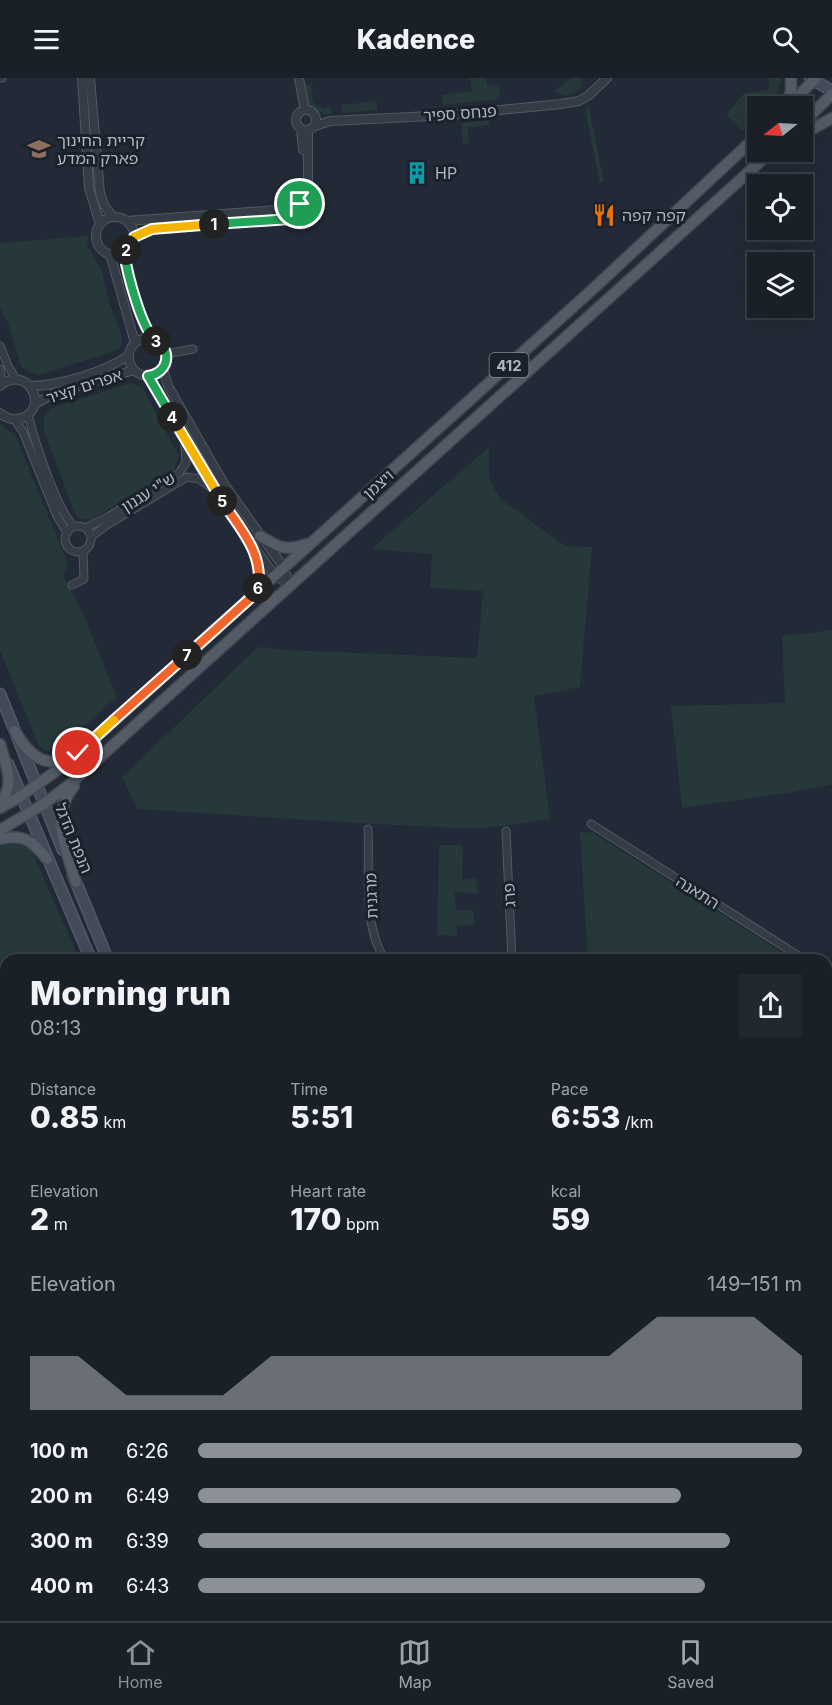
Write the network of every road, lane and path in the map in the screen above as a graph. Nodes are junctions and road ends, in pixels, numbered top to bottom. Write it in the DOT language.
graph roads {
  1 [pos="75,78"];
  2 [pos="82,78"];
  3 [pos="90,78"];
  4 [pos="299,78"];
  5 [pos="607,78"];
  6 [pos="791,78"];
  7 [pos="813,79"];
  8 [pos="832,92"];
  9 [pos="790,96"];
  10 [pos="797,96"];
  11 [pos="305,110"];
  12 [pos="813,112"];
  13 [pos="832,118"];
  14 [pos="310,126"];
  15 [pos="813,129"];
  16 [pos="747,145"];
  17 [pos="759,162"];
  18 [pos="304,206"];
  19 [pos="291,209"];
  20 [pos="113,217"];
  21 [pos="291,219"];
  22 [pos="127,221"];
  23 [pos="100,224"];
  24 [pos="134,237"];
  25 [pos="124,252"];
  26 [pos="110,254"];
  27 [pos="153,339"];
  28 [pos="135,344"];
  29 [pos="0,346"];
  30 [pos="193,349"];
  31 [pos="166,354"];
  32 [pos="129,355"];
  33 [pos="0,369"];
  34 [pos="163,369"];
  35 [pos="134,370"];
  36 [pos="148,376"];
  37 [pos="16,379"];
  38 [pos="1,385"];
  39 [pos="30,386"];
  40 [pos="34,404"];
  41 [pos="0,413"];
  42 [pos="28,415"];
  43 [pos="15,420"];
  44 [pos="184,438"];
  45 [pos="214,490"];
  46 [pos="74,527"];
  47 [pos="85,528"];
  48 [pos="67,533"];
  49 [pos="260,536"];
  50 [pos="91,537"];
  51 [pos="313,542"];
  52 [pos="252,546"];
  53 [pos="83,552"];
  54 [pos="284,568"];
  55 [pos="275,576"];
  56 [pos="290,584"];
  57 [pos="72,585"];
  58 [pos="257,592"];
  59 [pos="0,694"];
  60 [pos="15,731"];
  61 [pos="0,744"];
  62 [pos="78,753"];
  63 [pos="92,764"];
  64 [pos="37,786"];
  65 [pos="21,796"];
  66 [pos="0,803"];
  67 [pos="44,804"];
  68 [pos="0,808"];
  69 [pos="28,814"];
  70 [pos="591,824"];
  71 [pos="368,829"];
  72 [pos="0,830"];
  73 [pos="506,831"];
  74 [pos="0,839"];
  75 [pos="47,859"];
  76 [pos="76,882"];
  77 [pos="88,954"];
  78 [pos="106,954"];
  79 [pos="382,954"];
  80 [pos="512,954"];
  81 [pos="796,954"];
  1 -- 2 [label="street"];
  2 -- 23 [label="street"];
  3 -- 20 [label="street"];
  4 -- 11 [label="street"];
  5 -- 14 [label="street, פנחס ספיר"];
  6 -- 9 [label="main road"];
  7 -- 8 [label="main road"];
  7 -- 10 [label="main road"];
  8 -- 12 [label="main road"];
  11 -- 14 [label="street, פנחס ספיר"];
  11 -- 14 [label="street"];
  13 -- 15 [label="main road"];
  14 -- 18 [label="street"];
  16 -- 51 [label="main road, ויצמן / 412"];
  17 -- 56 [label="main road, ויצמן / 412"];
  18 -- 19 [label="street"];
  18 -- 21 [label="street"];
  19 -- 21 [label="street"];
  19 -- 22 [label="street"];
  20 -- 22 [label="street"];
  20 -- 23 [label="street"];
  21 -- 24 [label="street"];
  22 -- 24 [label="street"];
  23 -- 26 [label="street"];
  24 -- 25 [label="street"];
  25 -- 26 [label="street"];
  25 -- 27 [label="street"];
  26 -- 28 [label="street"];
  27 -- 28 [label="street"];
  27 -- 31 [label="street"];
  28 -- 32 [label="street"];
  29 -- 37 [label="street"];
  30 -- 31 [label="street"];
  31 -- 34 [label="street"];
  32 -- 35 [label="street"];
  32 -- 39 [label="street, אפרים קציר"];
  33 -- 38 [label="street"];
  34 -- 36 [label="street"];
  34 -- 49 [label="street"];
  35 -- 36 [label="street"];
  35 -- 40 [label="street, אפרים קציר"];
  36 -- 44 [label="street"];
  37 -- 38 [label="street"];
  37 -- 39 [label="street"];
  39 -- 40 [label="street"];
  40 -- 42 [label="street"];
  41 -- 43 [label="street"];
  42 -- 43 [label="street"];
  42 -- 46 [label="street"];
  43 -- 48 [label="street"];
  44 -- 45 [label="street"];
  44 -- 47 [label="street, ש\"י עגנון"];
  45 -- 50 [label="street, ש\"י עגנון"];
  45 -- 52 [label="street"];
  46 -- 47 [label="street"];
  46 -- 48 [label="street"];
  47 -- 50 [label="street"];
  48 -- 53 [label="street"];
  49 -- 51 [label="main road"];
  49 -- 54 [label="street"];
  50 -- 53 [label="street"];
  51 -- 54 [label="main road, ויצמן / 412"];
  52 -- 55 [label="street"];
  52 -- 58 [label="main road"];
  53 -- 57 [label="street"];
  54 -- 55 [label="main road, ויצמן / 412"];
  54 -- 56 [label="street"];
  55 -- 56 [label="street"];
  55 -- 58 [label="main road, ויצמן / 412"];
  56 -- 63 [label="main road, ויצמן / 412"];
  58 -- 62 [label="main road, ויצמן / 412"];
  59 -- 60 [label="main road, הנפת הדגל"];
  60 -- 62 [label="main road"];
  60 -- 64 [label="main road, הנפת הדגל"];
  61 -- 65 [label="main road, הנפת הדגל"];
  61 -- 66 [label="main road"];
  62 -- 64 [label="main road, ויצמן / 412"];
  63 -- 67 [label="main road, ויצמן / 412"];
  63 -- 76 [label="main road"];
  64 -- 65 [label="main road, ויצמן / 412"];
  64 -- 67 [label="main road, הנפת הדגל"];
  65 -- 68 [label="main road, ויצמן / 412"];
  65 -- 69 [label="main road, הנפת הדגל"];
  67 -- 69 [label="main road, ויצמן / 412"];
  67 -- 76 [label="main road, הנפת הדגל"];
  69 -- 72 [label="main road, ויצמן / 412"];
  69 -- 75 [label="main road, הנפת הדגל"];
  70 -- 81 [label="street, התאנה"];
  71 -- 79 [label="street, מרגנית"];
  73 -- 80 [label="street, פרג"];
  74 -- 75 [label="main road"];
  75 -- 77 [label="main road, הנפת הדגל"];
  76 -- 78 [label="main road, הנפת הדגל"];
}
